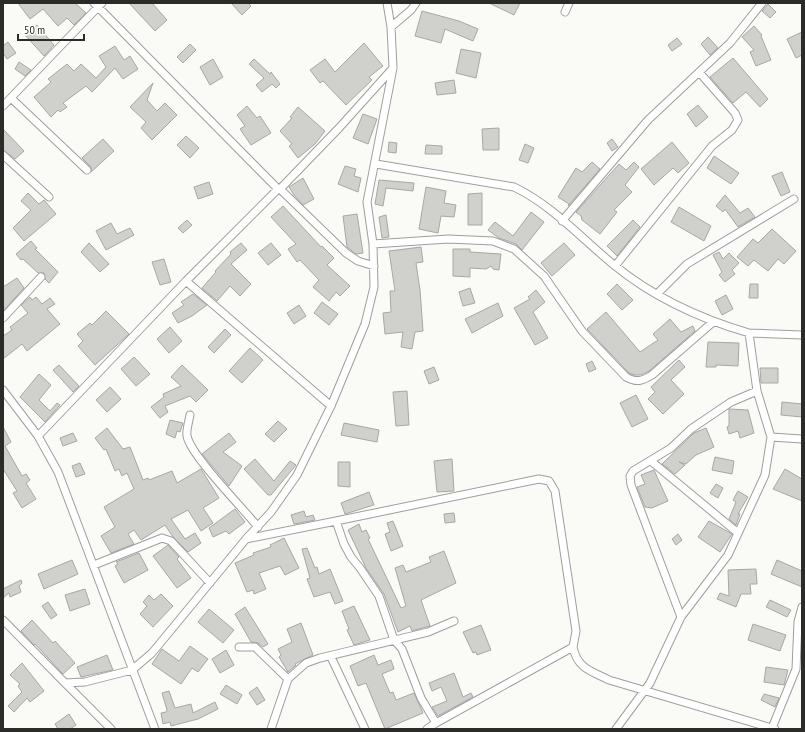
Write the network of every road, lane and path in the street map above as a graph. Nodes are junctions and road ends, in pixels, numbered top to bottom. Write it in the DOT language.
graph roads {
  1 [pos="387,3"];
  2 [pos="416,3"];
  3 [pos="569,3"];
  4 [pos="762,3"];
  5 [pos="98,4"];
  6 [pos="565,12"];
  7 [pos="391,27"];
  8 [pos="393,68"];
  9 [pos="699,72"];
  10 [pos="11,98"];
  11 [pos="3,106"];
  12 [pos="3,155"];
  13 [pos="376,164"];
  14 [pos="87,170"];
  15 [pos="279,189"];
  16 [pos="49,197"];
  17 [pos="794,199"];
  18 [pos="562,221"];
  19 [pos="373,244"];
  20 [pos="374,266"];
  21 [pos="615,266"];
  22 [pos="41,277"];
  23 [pos="186,281"];
  24 [pos="657,294"];
  25 [pos="3,318"];
  26 [pos="713,322"];
  27 [pos="749,333"];
  28 [pos="802,335"];
  29 [pos="3,390"];
  30 [pos="757,391"];
  31 [pos="331,406"];
  32 [pos="190,415"];
  33 [pos="38,436"];
  34 [pos="771,437"];
  35 [pos="802,439"];
  36 [pos="651,461"];
  37 [pos="336,522"];
  38 [pos="258,527"];
  39 [pos="738,533"];
  40 [pos="246,539"];
  41 [pos="94,565"];
  42 [pos="210,583"];
  43 [pos="802,607"];
  44 [pos="682,617"];
  45 [pos="3,620"];
  46 [pos="454,621"];
  47 [pos="394,640"];
  48 [pos="239,647"];
  49 [pos="573,647"];
  50 [pos="330,657"];
  51 [pos="132,670"];
  52 [pos="288,679"];
  53 [pos="65,683"];
  54 [pos="644,690"];
  55 [pos="436,723"];
  56 [pos="773,728"];
  57 [pos="111,729"];
  58 [pos="155,729"];
  59 [pos="271,729"];
  60 [pos="365,729"];
  61 [pos="427,729"];
  62 [pos="616,729"];
  1 -- 7 [label="street"];
  2 -- 7 [label="street"];
  3 -- 6 [label="street"];
  4 -- 9 [label="street"];
  5 -- 10 [label="street"];
  5 -- 15 [label="street"];
  7 -- 8 [label="street"];
  8 -- 13 [label="street"];
  8 -- 15 [label="street"];
  9 -- 18 [label="street"];
  9 -- 21 [label="street"];
  10 -- 11 [label="street"];
  10 -- 14 [label="street"];
  12 -- 16 [label="street"];
  13 -- 18 [label="street"];
  13 -- 19 [label="street"];
  15 -- 20 [label="street"];
  15 -- 23 [label="street"];
  17 -- 24 [label="street"];
  18 -- 21 [label="street"];
  19 -- 20 [label="street"];
  19 -- 26 [label="street"];
  20 -- 31 [label="street"];
  21 -- 24 [label="street"];
  22 -- 25 [label="street"];
  23 -- 31 [label="street"];
  23 -- 33 [label="street"];
  24 -- 26 [label="street"];
  26 -- 27 [label="street"];
  27 -- 28 [label="street"];
  27 -- 30 [label="street"];
  29 -- 33 [label="street"];
  30 -- 34 [label="street"];
  30 -- 36 [label="street"];
  31 -- 38 [label="street"];
  32 -- 38 [label="street"];
  33 -- 41 [label="street"];
  34 -- 35 [label="street"];
  34 -- 39 [label="street"];
  36 -- 39 [label="street"];
  36 -- 44 [label="street"];
  37 -- 40 [label="street"];
  37 -- 47 [label="street"];
  37 -- 49 [label="street"];
  38 -- 40 [label="street"];
  39 -- 44 [label="street"];
  40 -- 42 [label="street"];
  41 -- 42 [label="street"];
  41 -- 51 [label="street"];
  42 -- 51 [label="street"];
  43 -- 56 [label="street"];
  44 -- 54 [label="street"];
  45 -- 53 [label="street"];
  46 -- 47 [label="street"];
  47 -- 50 [label="street"];
  47 -- 55 [label="street"];
  48 -- 52 [label="street"];
  49 -- 54 [label="street"];
  49 -- 55 [label="street"];
  50 -- 52 [label="street"];
  50 -- 60 [label="street"];
  51 -- 53 [label="street"];
  51 -- 58 [label="street"];
  52 -- 59 [label="street"];
  53 -- 57 [label="street"];
  54 -- 56 [label="street"];
  54 -- 62 [label="street"];
  55 -- 61 [label="street"];
}
